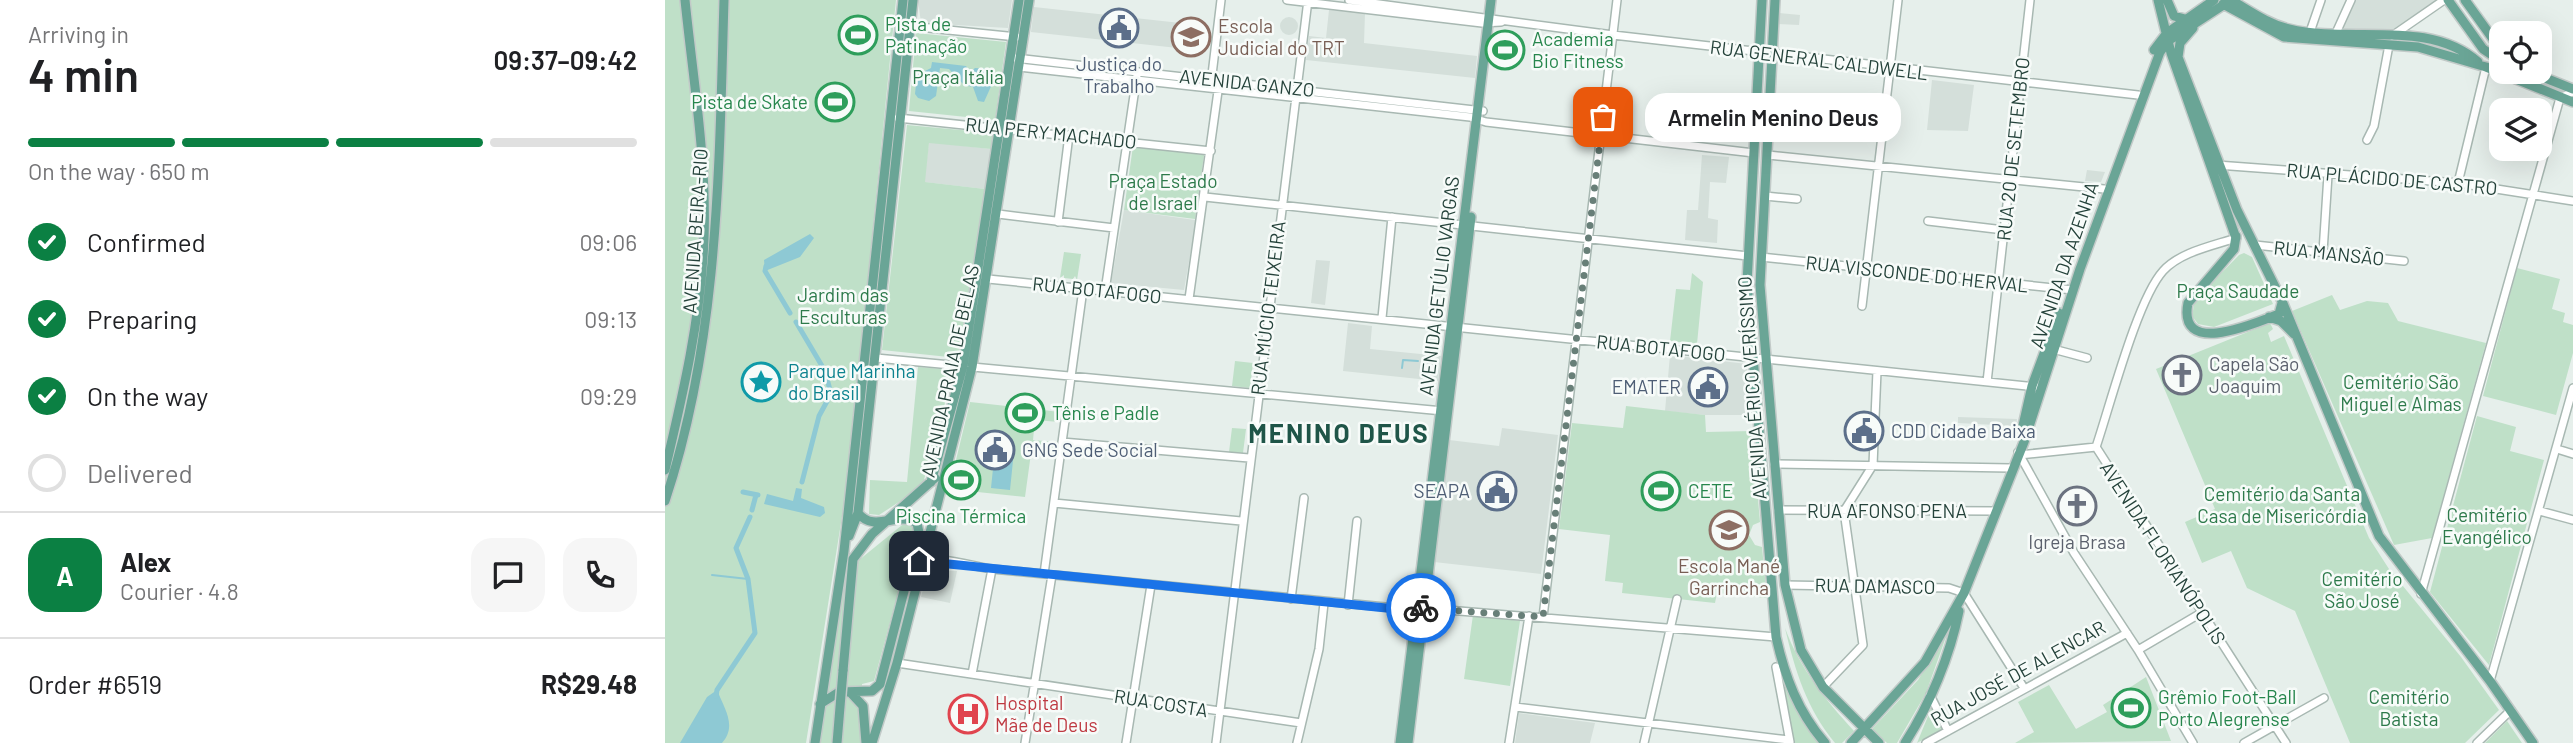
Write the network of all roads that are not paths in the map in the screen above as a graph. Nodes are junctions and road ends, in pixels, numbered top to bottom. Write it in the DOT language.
graph roads {
  1 [pos="685,0"];
  2 [pos="724,0"];
  3 [pos="903,0"];
  4 [pos="913,0"];
  5 [pos="1019,0"];
  6 [pos="1029,0"];
  7 [pos="1221,0"];
  8 [pos="1287,0"];
  9 [pos="1349,0"];
  10 [pos="1491,0"];
  11 [pos="1496,0"];
  12 [pos="1617,0"];
  13 [pos="1762,0"];
  14 [pos="1775,0"];
  15 [pos="1898,0"];
  16 [pos="2030,0"];
  17 [pos="2158,0"];
  18 [pos="2167,0"];
  19 [pos="2321,0"];
  20 [pos="2351,0"];
  21 [pos="2446,0"];
  22 [pos="2465,0"];
  23 [pos="1307,1"];
  24 [pos="2225,1"];
  25 [pos="1419,12"];
  26 [pos="2185,19"];
  27 [pos="1493,21"];
  28 [pos="2198,21"];
  29 [pos="909,26"];
  30 [pos="2310,32"];
  31 [pos="2336,33"];
  32 [pos="2489,33"];
  33 [pos="1613,35"];
  34 [pos="1018,37"];
  35 [pos="2167,37"];
  36 [pos="2390,41"];
  37 [pos="2477,43"];
  38 [pos="2457,47"];
  39 [pos="1759,53"];
  40 [pos="1771,54"];
  41 [pos="2489,55"];
  42 [pos="1016,61"];
  43 [pos="1082,65"];
  44 [pos="2484,66"];
  45 [pos="1890,68"];
  46 [pos="1081,74"];
  47 [pos="1137,75"];
  48 [pos="2552,82"];
  49 [pos="1215,84"];
  50 [pos="2021,84"];
  51 [pos="2573,91"];
  52 [pos="1295,92"];
  53 [pos="2138,95"];
  54 [pos="2560,97"];
  55 [pos="2573,102"];
  56 [pos="895,117"];
  57 [pos="1479,120"];
  58 [pos="1005,128"];
  59 [pos="1069,135"];
  60 [pos="1600,138"];
  61 [pos="2367,140"];
  62 [pos="1127,141"];
  63 [pos="1211,151"];
  64 [pos="1755,153"];
  65 [pos="1767,155"];
  66 [pos="2214,165"];
  67 [pos="1878,166"];
  68 [pos="2328,175"];
  69 [pos="2010,179"];
  70 [pos="2458,183"];
  71 [pos="2104,189"];
  72 [pos="2532,192"];
  73 [pos="1765,196"];
  74 [pos="1205,197"];
  75 [pos="1797,199"];
  76 [pos="2573,201"];
  77 [pos="1281,205"];
  78 [pos="2237,210"];
  79 [pos="998,214"];
  80 [pos="1392,217"];
  81 [pos="1928,221"];
  82 [pos="1058,222"];
  83 [pos="1467,222"];
  84 [pos="1114,228"];
  85 [pos="2004,230"];
  86 [pos="1588,238"];
  87 [pos="2236,238"];
  88 [pos="2255,245"];
  89 [pos="2234,249"];
  90 [pos="2323,253"];
  91 [pos="1748,256"];
  92 [pos="1762,257"];
  93 [pos="2261,259"];
  94 [pos="2404,261"];
  95 [pos="1866,269"];
  96 [pos="988,279"];
  97 [pos="1999,281"];
  98 [pos="1083,289"];
  99 [pos="2070,290"];
  100 [pos="1105,291"];
  101 [pos="1189,299"];
  102 [pos="2281,301"];
  103 [pos="1862,306"];
  104 [pos="1268,307"];
  105 [pos="2269,317"];
  106 [pos="1382,318"];
  107 [pos="1455,326"];
  108 [pos="2295,335"];
  109 [pos="1576,339"];
  110 [pos="2053,349"];
  111 [pos="1751,357"];
  112 [pos="876,358"];
  113 [pos="1764,358"];
  114 [pos="2087,358"];
  115 [pos="967,366"];
  116 [pos="1877,371"];
  117 [pos="1071,376"];
  118 [pos="1987,382"];
  119 [pos="2037,387"];
  120 [pos="2573,388"];
  121 [pos="1257,393"];
  122 [pos="2571,402"];
  123 [pos="1445,408"];
  124 [pos="1062,442"];
  125 [pos="2096,447"];
  126 [pos="2557,449"];
  127 [pos="2018,452"];
  128 [pos="2573,454"];
  129 [pos="950,457"];
  130 [pos="1249,458"];
  131 [pos="1774,464"];
  132 [pos="1873,465"];
  133 [pos="2010,468"];
  134 [pos="665,470"];
  135 [pos="931,482"];
  136 [pos="1304,498"];
  137 [pos="665,501"];
  138 [pos="1054,503"];
  139 [pos="1778,510"];
  140 [pos="1844,511"];
  141 [pos="1996,511"];
  142 [pos="2540,511"];
  143 [pos="858,513"];
  144 [pos="890,520"];
  145 [pos="2573,520"];
  146 [pos="1357,521"];
  147 [pos="1241,522"];
  148 [pos="844,551"];
  149 [pos="925,560"];
  150 [pos="912,566"];
  151 [pos="992,569"];
  152 [pos="1048,575"];
  153 [pos="1853,584"];
  154 [pos="1151,585"];
  155 [pos="1785,585"];
  156 [pos="1233,592"];
  157 [pos="2421,594"];
  158 [pos="1962,596"];
  159 [pos="1291,599"];
  160 [pos="1677,599"];
  161 [pos="1324,603"];
  162 [pos="1349,605"];
  163 [pos="1420,609"];
  164 [pos="2201,613"];
  165 [pos="1529,616"];
  166 [pos="1543,617"];
  167 [pos="1670,628"];
  168 [pos="2127,633"];
  169 [pos="1776,637"];
  170 [pos="2138,650"];
  171 [pos="897,663"];
  172 [pos="1778,669"];
  173 [pos="972,674"];
  174 [pos="2490,681"];
  175 [pos="1033,684"];
  176 [pos="1823,687"];
  177 [pos="2024,688"];
  178 [pos="849,691"];
  179 [pos="1930,695"];
  180 [pos="2324,698"];
  181 [pos="1132,699"];
  182 [pos="820,704"];
  183 [pos="1515,707"];
  184 [pos="2511,710"];
  185 [pos="1220,712"];
  186 [pos="1301,723"];
  187 [pos="1649,723"];
  188 [pos="2275,726"];
  189 [pos="1864,730"];
  190 [pos="1948,730"];
  191 [pos="1789,741"];
  192 [pos="815,743"];
  193 [pos="837,743"];
  194 [pos="866,743"];
  195 [pos="872,743"];
  196 [pos="1025,743"];
  197 [pos="1126,743"];
  198 [pos="1216,743"];
  199 [pos="1297,743"];
  200 [pos="1400,743"];
  201 [pos="1408,743"];
  202 [pos="1509,743"];
  203 [pos="1644,743"];
  204 [pos="1825,743"];
  205 [pos="1851,743"];
  206 [pos="1879,743"];
  207 [pos="1905,743"];
  208 [pos="1926,743"];
  209 [pos="2193,743"];
  210 [pos="2244,743"];
  211 [pos="2286,743"];
  212 [pos="2477,743"];
  213 [pos="2533,743"];
  1 -- 134 [label="main road, AVENIDA BEIRA-RIO"];
  2 -- 137 [label="main road, AVENIDA BEIRA-RIO"];
  3 -- 56 [label="main road"];
  4 -- 29 [label="main road"];
  5 -- 34 [label="main road, AVENIDA PRAIA DE BELAS"];
  6 -- 34 [label="main road, AVENIDA PRAIA DE BELAS"];
  7 -- 49 [label="street"];
  8 -- 23 [label="street"];
  9 -- 25 [label="street"];
  10 -- 27 [label="main road, AVENIDA GETÚLIO VARGAS"];
  11 -- 27 [label="main road, AVENIDA GETÚLIO VARGAS"];
  12 -- 33 [label="street"];
  13 -- 39 [label="main road, AVENIDA ÉRICO VERÍSSIMO"];
  14 -- 40 [label="main road, AVENIDA ÉRICO VERÍSSIMO"];
  15 -- 45 [label="street"];
  16 -- 50 [label="street, RUA 20 DE SETEMBRO"];
  17 -- 35 [label="main road"];
  18 -- 26 [label="main road"];
  19 -- 30 [label="street"];
  20 -- 31 [label="street"];
  21 -- 36 [label="street"];
  21 -- 37 [label="main road"];
  22 -- 32 [label="main road"];
  23 -- 25 [label="street"];
  23 -- 52 [label="street, RUA MÚCIO TEIXEIRA"];
  24 -- 26 [label="main road"];
  24 -- 28 [label="main road"];
  24 -- 30 [label="main road"];
  24 -- 36 [label="main road"];
  25 -- 27 [label="street, RUA GENERAL CALDWELL"];
  26 -- 35 [label="main road"];
  27 -- 33 [label="street, RUA GENERAL CALDWELL"];
  27 -- 57 [label="main road, AVENIDA GETÚLIO VARGAS"];
  28 -- 35 [label="main road"];
  28 -- 66 [label="main road"];
  29 -- 34 [label="street"];
  29 -- 56 [label="main road"];
  30 -- 31 [label="main road"];
  31 -- 36 [label="main road"];
  33 -- 39 [label="street, RUA GENERAL CALDWELL"];
  33 -- 60 [label="street"];
  34 -- 42 [label="main road, AVENIDA PRAIA DE BELAS"];
  35 -- 53 [label="main road, AVENIDA DA AZENHA"];
  35 -- 66 [label="main road"];
  35 -- 99 [label="main road, AVENIDA DA AZENHA"];
  36 -- 38 [label="main road"];
  36 -- 44 [label="main road"];
  36 -- 61 [label="street"];
  37 -- 38 [label="main road"];
  37 -- 41 [label="main road"];
  38 -- 44 [label="main road"];
  39 -- 40 [label="street, RUA GENERAL CALDWELL"];
  39 -- 64 [label="main road, AVENIDA ÉRICO VERÍSSIMO"];
  40 -- 45 [label="street, RUA GENERAL CALDWELL"];
  40 -- 65 [label="main road, AVENIDA ÉRICO VERÍSSIMO"];
  42 -- 43 [label="street, AVENIDA GANZO"];
  42 -- 46 [label="street, AVENIDA GANZO"];
  42 -- 58 [label="main road, AVENIDA PRAIA DE BELAS"];
  43 -- 46 [label="street"];
  43 -- 47 [label="street, AVENIDA GANZO"];
  44 -- 54 [label="main road"];
  44 -- 70 [label="street"];
  45 -- 50 [label="street, RUA GENERAL CALDWELL"];
  45 -- 67 [label="street"];
  46 -- 47 [label="street, AVENIDA GANZO"];
  47 -- 49 [label="street, AVENIDA GANZO"];
  47 -- 62 [label="street"];
  48 -- 51 [label="main road"];
  49 -- 52 [label="street, AVENIDA GANZO"];
  49 -- 63 [label="street"];
  50 -- 53 [label="street, RUA GENERAL CALDWELL"];
  50 -- 69 [label="street, RUA 20 DE SETEMBRO"];
  51 -- 54 [label="street"];
  52 -- 57 [label="street, AVENIDA GANZO"];
  52 -- 77 [label="street, RUA MÚCIO TEIXEIRA"];
  53 -- 71 [label="main road, AVENIDA DA AZENHA"];
  54 -- 55 [label="main road"];
  54 -- 72 [label="street"];
  56 -- 58 [label="street, RUA PERY MACHADO"];
  56 -- 112 [label="main road"];
  56 -- 148 [label="main road"];
  57 -- 60 [label="street, AVENIDA GANZO"];
  57 -- 83 [label="main road, AVENIDA GETÚLIO VARGAS"];
  58 -- 59 [label="street, RUA PERY MACHADO"];
  58 -- 79 [label="main road, AVENIDA PRAIA DE BELAS"];
  58 -- 115 [label="main road, AVENIDA PRAIA DE BELAS"];
  59 -- 62 [label="street, RUA PERY MACHADO"];
  59 -- 82 [label="street"];
  60 -- 64 [label="street, AVENIDA GANZO"];
  60 -- 86 [label="street"];
  62 -- 63 [label="street, RUA PERY MACHADO"];
  62 -- 84 [label="street"];
  63 -- 74 [label="street"];
  64 -- 91 [label="main road, AVENIDA ÉRICO VERÍSSIMO"];
  65 -- 67 [label="street"];
  65 -- 73 [label="main road, AVENIDA ÉRICO VERÍSSIMO"];
  66 -- 68 [label="street, RUA PLÁCIDO DE CASTRO"];
  66 -- 78 [label="main road"];
  66 -- 87 [label="main road"];
  67 -- 69 [label="street"];
  67 -- 95 [label="street"];
  68 -- 70 [label="street, RUA PLÁCIDO DE CASTRO"];
  68 -- 90 [label="street"];
  69 -- 71 [label="street"];
  69 -- 85 [label="street, RUA 20 DE SETEMBRO"];
  70 -- 72 [label="street, RUA PLÁCIDO DE CASTRO"];
  71 -- 99 [label="main road, AVENIDA DA AZENHA"];
  72 -- 76 [label="street, RUA PLÁCIDO DE CASTRO"];
  72 -- 157 [label="street"];
  73 -- 75 [label="street"];
  73 -- 92 [label="main road, AVENIDA ÉRICO VERÍSSIMO"];
  74 -- 77 [label="street"];
  74 -- 101 [label="street"];
  77 -- 80 [label="street"];
  77 -- 104 [label="street, RUA MÚCIO TEIXEIRA"];
  78 -- 87 [label="main road"];
  78 -- 88 [label="main road"];
  79 -- 82 [label="street"];
  79 -- 96 [label="main road, AVENIDA PRAIA DE BELAS"];
  80 -- 83 [label="street"];
  80 -- 106 [label="street"];
  81 -- 85 [label="street"];
  82 -- 84 [label="street"];
  83 -- 86 [label="street"];
  83 -- 107 [label="main road, AVENIDA GETÚLIO VARGAS"];
  84 -- 100 [label="street"];
  85 -- 97 [label="street, RUA 20 DE SETEMBRO"];
  86 -- 91 [label="street"];
  86 -- 109 [label="street"];
  87 -- 89 [label="main road"];
  87 -- 125 [label="street, AVENIDA FLORIANÓPOLIS"];
  88 -- 90 [label="street, RUA MANSÃO"];
  88 -- 93 [label="main road"];
  89 -- 93 [label="main road"];
  89 -- 105 [label="main road"];
  90 -- 94 [label="street, RUA MANSÃO"];
  91 -- 111 [label="main road, AVENIDA ÉRICO VERÍSSIMO"];
  92 -- 95 [label="street, RUA VISCONDE DO HERVAL"];
  92 -- 113 [label="main road, AVENIDA ÉRICO VERÍSSIMO"];
  93 -- 102 [label="main road"];
  95 -- 97 [label="street, RUA VISCONDE DO HERVAL"];
  95 -- 103 [label="street"];
  96 -- 98 [label="street, RUA BOTAFOGO"];
  96 -- 115 [label="main road, AVENIDA PRAIA DE BELAS"];
  97 -- 99 [label="street, RUA VISCONDE DO HERVAL"];
  97 -- 118 [label="street, RUA 20 DE SETEMBRO"];
  98 -- 100 [label="street, RUA BOTAFOGO"];
  98 -- 117 [label="street"];
  99 -- 110 [label="main road, AVENIDA DA AZENHA"];
  99 -- 119 [label="main road, AVENIDA DA AZENHA"];
  100 -- 101 [label="street, RUA BOTAFOGO"];
  101 -- 104 [label="street, RUA BOTAFOGO"];
  102 -- 105 [label="main road"];
  102 -- 108 [label="main road"];
  104 -- 106 [label="street, RUA BOTAFOGO"];
  104 -- 121 [label="street, RUA MÚCIO TEIXEIRA"];
  105 -- 108 [label="main road"];
  106 -- 107 [label="street, RUA BOTAFOGO"];
  107 -- 109 [label="street, RUA BOTAFOGO"];
  107 -- 123 [label="main road, AVENIDA GETÚLIO VARGAS"];
  108 -- 157 [label="main road"];
  109 -- 111 [label="street, RUA BOTAFOGO"];
  109 -- 166 [label="street"];
  110 -- 114 [label="street"];
  110 -- 119 [label="main road, AVENIDA DA AZENHA"];
  111 -- 113 [label="street, RUA BOTAFOGO"];
  111 -- 169 [label="main road, AVENIDA ÉRICO VERÍSSIMO"];
  112 -- 115 [label="street"];
  112 -- 143 [label="main road"];
  113 -- 116 [label="street, RUA BOTAFOGO"];
  113 -- 131 [label="main road, AVENIDA ÉRICO VERÍSSIMO"];
  115 -- 117 [label="street"];
  115 -- 129 [label="main road, AVENIDA PRAIA DE BELAS"];
  115 -- 135 [label="main road, AVENIDA PRAIA DE BELAS"];
  116 -- 118 [label="street, RUA BOTAFOGO"];
  116 -- 132 [label="street"];
  117 -- 121 [label="street"];
  117 -- 124 [label="street"];
  118 -- 119 [label="street, RUA BOTAFOGO"];
  119 -- 127 [label="main road, AVENIDA DA AZENHA"];
  120 -- 122 [label="street"];
  121 -- 123 [label="street"];
  121 -- 130 [label="street, RUA MÚCIO TEIXEIRA"];
  122 -- 126 [label="street"];
  123 -- 163 [label="main road, AVENIDA GETÚLIO VARGAS"];
  124 -- 130 [label="street"];
  124 -- 138 [label="street"];
  125 -- 127 [label="street"];
  125 -- 164 [label="street, AVENIDA FLORIANÓPOLIS"];
  126 -- 128 [label="street"];
  126 -- 142 [label="street"];
  127 -- 133 [label="main road, AVENIDA DA AZENHA"];
  127 -- 141 [label="main road, AVENIDA DA AZENHA"];
  127 -- 168 [label="street"];
  129 -- 135 [label="main road"];
  129 -- 149 [label="main road, AVENIDA PRAIA DE BELAS"];
  130 -- 147 [label="street, RUA MÚCIO TEIXEIRA"];
  131 -- 132 [label="street"];
  131 -- 139 [label="main road, AVENIDA ÉRICO VERÍSSIMO"];
  132 -- 133 [label="street"];
  132 -- 140 [label="street"];
  133 -- 141 [label="main road, AVENIDA DA AZENHA"];
  135 -- 144 [label="main road"];
  136 -- 159 [label="street"];
  138 -- 147 [label="street"];
  138 -- 152 [label="street"];
  139 -- 140 [label="street, RUA AFONSO PENA"];
  139 -- 155 [label="main road, AVENIDA ÉRICO VERÍSSIMO"];
  140 -- 141 [label="street, RUA AFONSO PENA"];
  140 -- 153 [label="street"];
  141 -- 158 [label="main road, AVENIDA DA AZENHA"];
  142 -- 145 [label="street"];
  142 -- 174 [label="street"];
  143 -- 144 [label="main road"];
  143 -- 148 [label="main road"];
  144 -- 150 [label="main road"];
  144 -- 193 [label="main road, bridge"];
  146 -- 162 [label="street"];
  147 -- 156 [label="street, RUA MÚCIO TEIXEIRA"];
  148 -- 182 [label="main road"];
  149 -- 150 [label="street"];
  149 -- 151 [label="street"];
  149 -- 171 [label="main road, AVENIDA PRAIA DE BELAS"];
  150 -- 178 [label="main road"];
  151 -- 152 [label="street"];
  151 -- 173 [label="street"];
  152 -- 154 [label="street"];
  152 -- 175 [label="street"];
  153 -- 155 [label="street, RUA DAMASCO"];
  153 -- 158 [label="street, RUA DAMASCO"];
  153 -- 176 [label="street"];
  154 -- 156 [label="street"];
  154 -- 181 [label="street"];
  155 -- 176 [label="main road, AVENIDA ÉRICO VERÍSSIMO"];
  156 -- 159 [label="street"];
  156 -- 185 [label="street, RUA MÚCIO TEIXEIRA"];
  157 -- 174 [label="main road"];
  158 -- 177 [label="street"];
  158 -- 179 [label="main road, AVENIDA DA AZENHA"];
  158 -- 189 [label="main road, AVENIDA DA AZENHA"];
  159 -- 161 [label="street"];
  160 -- 167 [label="street"];
  161 -- 162 [label="street"];
  161 -- 186 [label="street"];
  162 -- 163 [label="street"];
  163 -- 165 [label="street"];
  163 -- 200 [label="main road, AVENIDA GETÚLIO VARGAS"];
  163 -- 201 [label="main road, AVENIDA GETÚLIO VARGAS"];
  164 -- 170 [label="street"];
  164 -- 188 [label="street, AVENIDA FLORIANÓPOLIS"];
  165 -- 166 [label="street"];
  165 -- 183 [label="street"];
  166 -- 167 [label="street"];
  167 -- 169 [label="street"];
  167 -- 187 [label="street"];
  168 -- 170 [label="street"];
  168 -- 177 [label="street, RUA JOSÉ DE ALENCAR"];
  169 -- 172 [label="main road, AVENIDA ÉRICO VERÍSSIMO"];
  170 -- 209 [label="street"];
  171 -- 173 [label="street, RUA COSTA"];
  171 -- 195 [label="main road, AVENIDA PRAIA DE BELAS"];
  172 -- 191 [label="street"];
  172 -- 204 [label="main road, AVENIDA ÉRICO VERÍSSIMO"];
  173 -- 175 [label="street, RUA COSTA"];
  174 -- 184 [label="main road"];
  175 -- 181 [label="street, RUA COSTA"];
  175 -- 196 [label="street"];
  176 -- 189 [label="main road, AVENIDA ÉRICO VERÍSSIMO"];
  177 -- 190 [label="street, RUA JOSÉ DE ALENCAR"];
  178 -- 182 [label="main road"];
  178 -- 194 [label="main road"];
  179 -- 190 [label="street"];
  179 -- 207 [label="main road, AVENIDA DA AZENHA"];
  180 -- 188 [label="street"];
  181 -- 185 [label="street, RUA COSTA"];
  181 -- 197 [label="street"];
  182 -- 192 [label="main road"];
  183 -- 187 [label="street"];
  183 -- 202 [label="street"];
  184 -- 212 [label="street"];
  184 -- 213 [label="main road"];
  185 -- 186 [label="street, RUA COSTA"];
  185 -- 198 [label="street, RUA MÚCIO TEIXEIRA"];
  186 -- 199 [label="street"];
  187 -- 191 [label="street"];
  187 -- 203 [label="street"];
  188 -- 210 [label="street"];
  188 -- 211 [label="street, AVENIDA FLORIANÓPOLIS"];
  189 -- 205 [label="main road, AVENIDA DA AZENHA"];
  189 -- 206 [label="main road, AVENIDA ÉRICO VERÍSSIMO"];
  190 -- 208 [label="street, RUA JOSÉ DE ALENCAR"];
}
